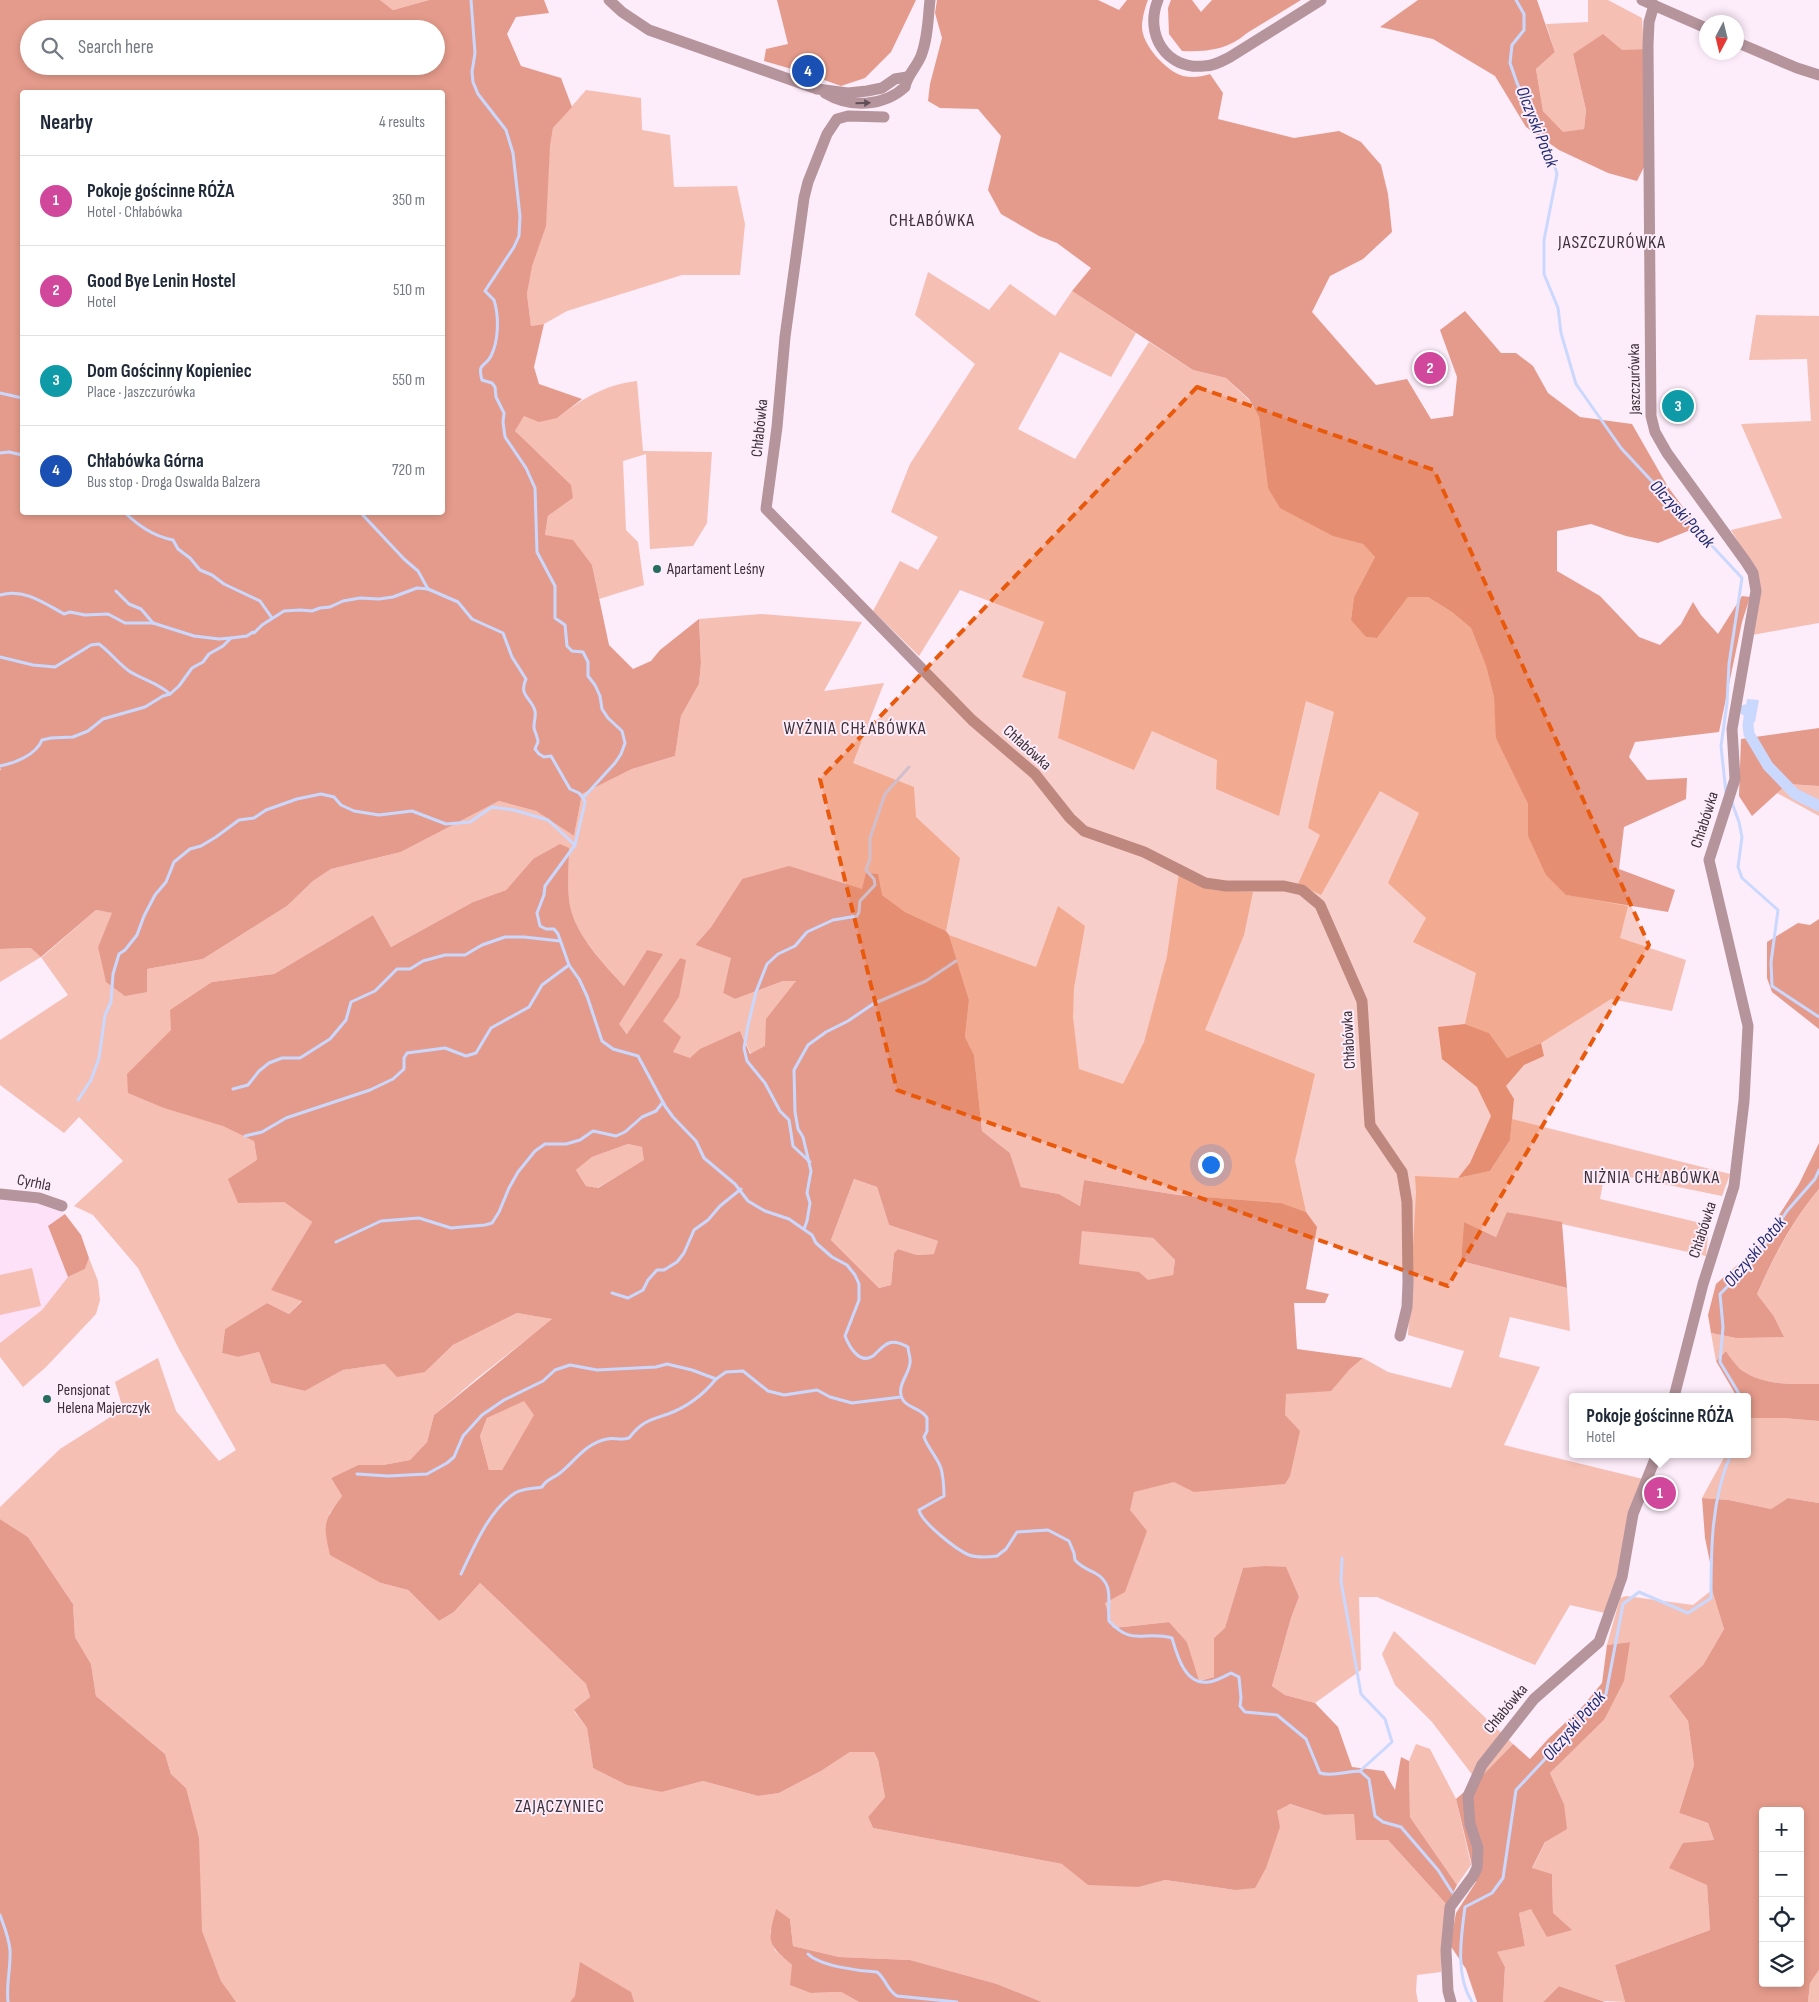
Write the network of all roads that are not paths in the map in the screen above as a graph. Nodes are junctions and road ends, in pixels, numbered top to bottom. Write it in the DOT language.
graph roads {
  1 [pos="609,0"];
  2 [pos="930,0"];
  3 [pos="1158,0"];
  4 [pos="1321,0"];
  5 [pos="1642,0"];
  6 [pos="1654,5"];
  7 [pos="1699,25"];
  8 [pos="1744,45"];
  9 [pos="1819,75"];
  10 [pos="884,117"];
  11 [pos="1735,779"];
  12 [pos="0,1194"];
  13 [pos="62,1206"];
  14 [pos="1400,1336"];
  15 [pos="1675,1393"];
  16 [pos="1655,1458"];
  17 [pos="1451,2002"];
  1 -- 2 [label="street"];
  3 -- 4 [label="street"];
  5 -- 6 [label="street"];
  6 -- 7 [label="street"];
  6 -- 11 [label="street, Jaszczurówka"];
  8 -- 9 [label="street"];
  10 -- 14 [label="street, Chłabówka"];
  11 -- 15 [label="street, Chłabówka"];
  12 -- 13 [label="street, Cyrhla"];
  16 -- 17 [label="street, Chłabówka"];
}
